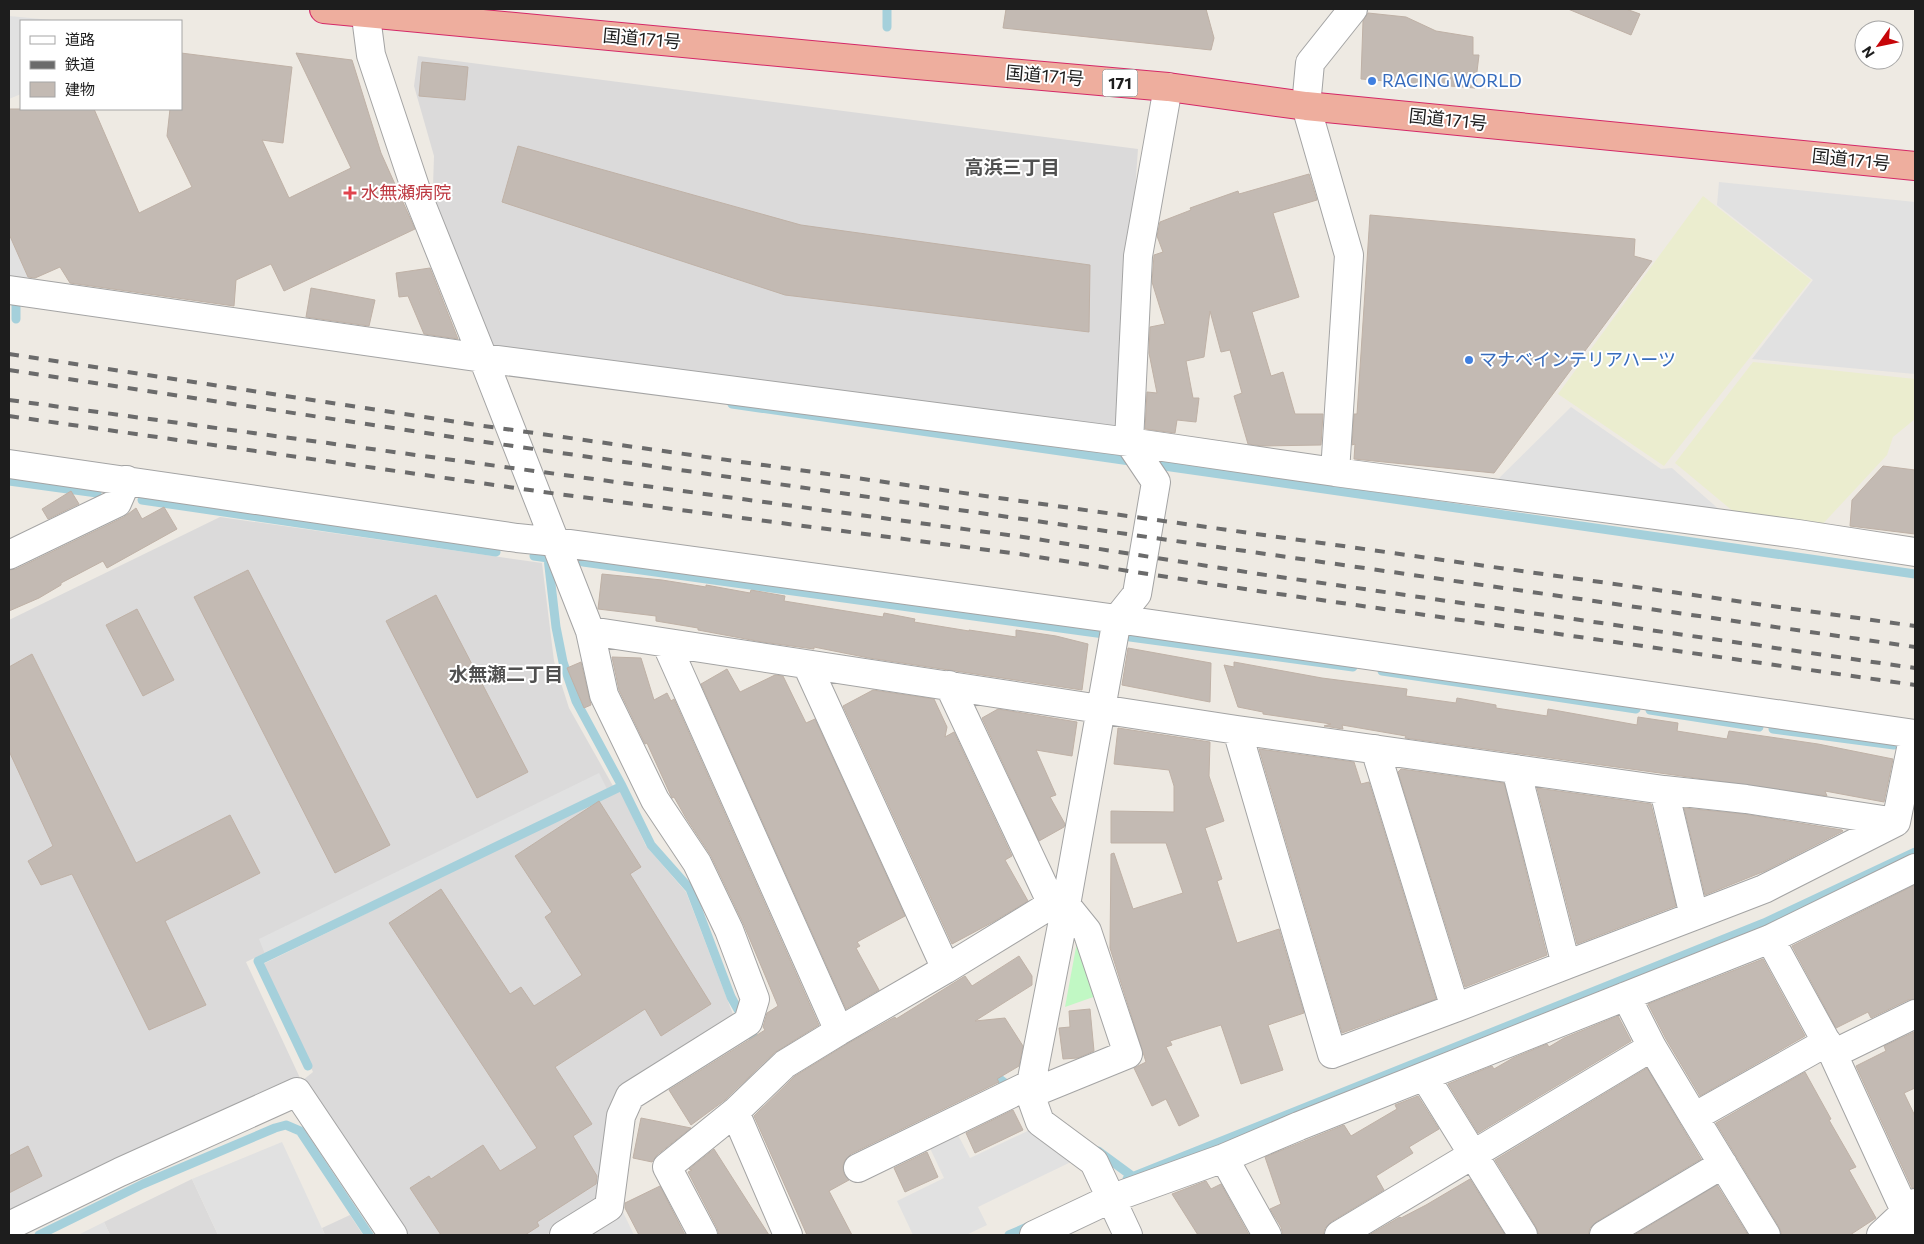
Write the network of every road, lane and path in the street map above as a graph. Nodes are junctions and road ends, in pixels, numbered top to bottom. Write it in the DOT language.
graph roads {
  1 [pos="324,9"];
  2 [pos="1353,9"];
  3 [pos="365,11"];
  4 [pos="1168,87"];
  5 [pos="1306,106"];
  6 [pos="1915,166"];
  7 [pos="9,290"];
  8 [pos="488,369"];
  9 [pos="1139,456"];
  10 [pos="9,464"];
  11 [pos="1335,472"];
  12 [pos="127,480"];
  13 [pos="556,542"];
  14 [pos="1915,552"];
  15 [pos="9,555"];
  16 [pos="1117,619"];
  17 [pos="590,631"];
  18 [pos="666,643"];
  19 [pos="807,665"];
  20 [pos="949,685"];
  21 [pos="1102,708"];
  22 [pos="1237,730"];
  23 [pos="1914,734"];
  24 [pos="1375,749"];
  25 [pos="1516,769"];
  26 [pos="1664,790"];
  27 [pos="1896,822"];
  28 [pos="1915,868"];
  29 [pos="1059,905"];
  30 [pos="1694,916"];
  31 [pos="1770,939"];
  32 [pos="1566,965"];
  33 [pos="946,969"];
  34 [pos="1626,996"];
  35 [pos="1455,1008"];
  36 [pos="1915,1014"];
  37 [pos="839,1031"];
  38 [pos="1652,1047"];
  39 [pos="1830,1048"];
  40 [pos="1425,1077"];
  41 [pos="1027,1096"];
  42 [pos="735,1112"];
  43 [pos="1694,1117"];
  44 [pos="1472,1155"];
  45 [pos="1224,1158"];
  46 [pos="1723,1164"];
  47 [pos="858,1168"];
  48 [pos="1110,1198"];
  49 [pos="1912,1215"];
  50 [pos="9,1226"];
  51 [pos="393,1235"];
  52 [pos="564,1235"];
  53 [pos="703,1235"];
  54 [pos="788,1235"];
  55 [pos="1034,1235"];
  56 [pos="1128,1235"];
  57 [pos="1267,1235"];
  58 [pos="1339,1235"];
  59 [pos="1523,1235"];
  60 [pos="1604,1235"];
  61 [pos="1766,1235"];
  62 [pos="1881,1235"];
  1 -- 3 [label="highway, 国道171号 / 171"];
  2 -- 5 [label="street"];
  3 -- 4 [label="highway, 国道171号 / 171"];
  3 -- 8 [label="street"];
  4 -- 5 [label="highway, 国道171号 / 171"];
  4 -- 9 [label="street"];
  5 -- 6 [label="highway, 国道171号 / 171"];
  5 -- 11 [label="street"];
  7 -- 8 [label="street"];
  8 -- 9 [label="street"];
  8 -- 13 [label="street"];
  9 -- 11 [label="street"];
  9 -- 16 [label="street"];
  10 -- 12 [label="street"];
  11 -- 14 [label="street"];
  12 -- 13 [label="street"];
  12 -- 15 [label="street"];
  13 -- 16 [label="street"];
  13 -- 17 [label="street"];
  16 -- 21 [label="street"];
  16 -- 23 [label="street"];
  17 -- 18 [label="street"];
  17 -- 52 [label="street"];
  18 -- 19 [label="street"];
  18 -- 37 [label="street"];
  19 -- 20 [label="street"];
  19 -- 33 [label="street"];
  20 -- 21 [label="street"];
  20 -- 29 [label="street"];
  21 -- 22 [label="street"];
  21 -- 29 [label="street"];
  22 -- 24 [label="street"];
  22 -- 35 [label="street"];
  23 -- 27 [label="street"];
  24 -- 25 [label="street"];
  24 -- 35 [label="street"];
  25 -- 26 [label="street"];
  25 -- 32 [label="street"];
  26 -- 27 [label="street"];
  26 -- 30 [label="street"];
  27 -- 30 [label="street"];
  28 -- 31 [label="street"];
  29 -- 33 [label="street"];
  29 -- 41 [label="street"];
  29 -- 41 [label="street"];
  30 -- 32 [label="street"];
  31 -- 34 [label="street"];
  31 -- 39 [label="street"];
  32 -- 35 [label="street"];
  33 -- 37 [label="street"];
  34 -- 38 [label="street"];
  34 -- 40 [label="street"];
  36 -- 39 [label="street"];
  37 -- 42 [label="street"];
  38 -- 43 [label="street"];
  38 -- 44 [label="street"];
  39 -- 43 [label="street"];
  39 -- 49 [label="street"];
  40 -- 44 [label="street"];
  40 -- 45 [label="street"];
  41 -- 47 [label="street"];
  41 -- 48 [label="street"];
  42 -- 53 [label="street"];
  42 -- 54 [label="street"];
  43 -- 46 [label="street"];
  44 -- 58 [label="street"];
  44 -- 59 [label="street"];
  45 -- 48 [label="street"];
  45 -- 57 [label="street"];
  46 -- 60 [label="street"];
  46 -- 61 [label="street"];
  48 -- 55 [label="street"];
  48 -- 56 [label="street"];
  49 -- 62 [label="street"];
  50 -- 51 [label="street"];
}
